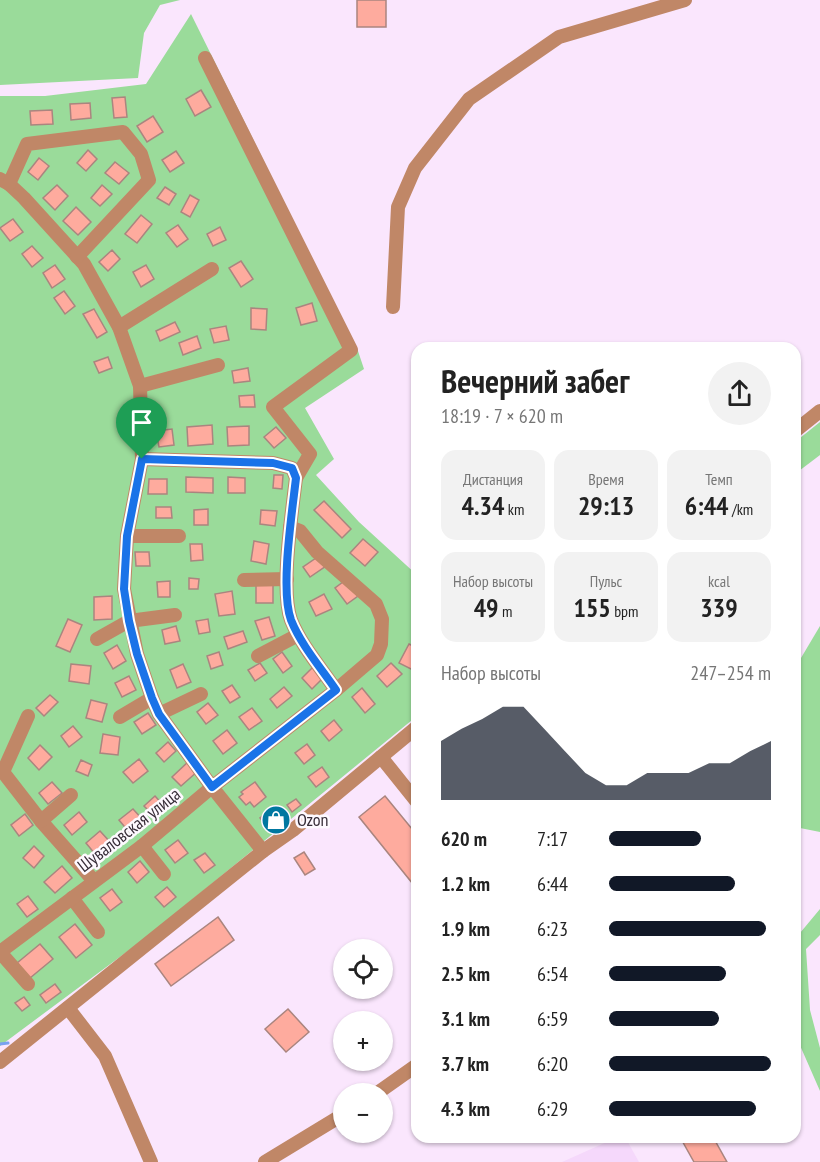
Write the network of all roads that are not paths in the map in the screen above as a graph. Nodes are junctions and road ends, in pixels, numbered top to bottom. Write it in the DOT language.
graph roads {
  1 [pos="686,0"];
  2 [pos="205,58"];
  3 [pos="4,181"];
  4 [pos="77,257"];
  5 [pos="212,269"];
  6 [pos="393,308"];
  7 [pos="119,327"];
  8 [pos="218,366"];
  9 [pos="140,386"];
  10 [pos="820,411"];
  11 [pos="801,426"];
  12 [pos="142,459"];
  13 [pos="296,478"];
  14 [pos="291,527"];
  15 [pos="127,536"];
  16 [pos="179,536"];
  17 [pos="287,579"];
  18 [pos="244,580"];
  19 [pos="175,615"];
  20 [pos="129,621"];
  21 [pos="298,635"];
  22 [pos="97,639"];
  23 [pos="258,656"];
  24 [pos="336,690"];
  25 [pos="201,694"];
  26 [pos="152,698"];
  27 [pos="159,714"];
  28 [pos="28,716"];
  29 [pos="120,717"];
  30 [pos="411,732"];
  31 [pos="381,757"];
  32 [pos="212,787"];
  33 [pos="411,794"];
  34 [pos="71,795"];
  35 [pos="40,821"];
  36 [pos="142,846"];
  37 [pos="263,851"];
  38 [pos="164,874"];
  39 [pos="94,881"];
  40 [pos="72,898"];
  41 [pos="98,932"];
  42 [pos="0,952"];
  43 [pos="28,984"];
  44 [pos="68,1008"];
  45 [pos="0,1062"];
  46 [pos="411,1069"];
  47 [pos="392,1083"];
  48 [pos="333,1121"];
  49 [pos="151,1162"];
  50 [pos="265,1162"];
  1 -- 6 [label="street"];
  2 -- 13 [label="street"];
  3 -- 4 [label="street"];
  3 -- 4 [label="street"];
  4 -- 7 [label="street"];
  5 -- 7 [label="street"];
  7 -- 9 [label="street"];
  8 -- 9 [label="street"];
  9 -- 12 [label="street"];
  10 -- 11 [label="street"];
  12 -- 13 [label="street"];
  12 -- 15 [label="street"];
  13 -- 14 [label="street"];
  14 -- 17 [label="street"];
  14 -- 24 [label="street, Шуваловская улица"];
  15 -- 16 [label="street"];
  15 -- 20 [label="street"];
  17 -- 18 [label="street"];
  17 -- 21 [label="street"];
  19 -- 20 [label="street"];
  20 -- 22 [label="street"];
  20 -- 26 [label="street"];
  21 -- 23 [label="street"];
  21 -- 24 [label="street"];
  24 -- 32 [label="street, Шуваловская улица"];
  25 -- 27 [label="street"];
  26 -- 27 [label="street"];
  26 -- 29 [label="street"];
  27 -- 32 [label="street"];
  28 -- 35 [label="street"];
  30 -- 31 [label="street"];
  31 -- 33 [label="street"];
  31 -- 37 [label="street"];
  32 -- 36 [label="street, Шуваловская улица"];
  32 -- 37 [label="street"];
  34 -- 35 [label="street"];
  35 -- 39 [label="street"];
  36 -- 38 [label="street"];
  36 -- 39 [label="street, Шуваловская улица"];
  37 -- 44 [label="street"];
  39 -- 40 [label="street, Шуваловская улица"];
  40 -- 41 [label="street"];
  40 -- 42 [label="street, Шуваловская улица"];
  42 -- 43 [label="street"];
  44 -- 45 [label="street"];
  44 -- 49 [label="street"];
  46 -- 47 [label="street"];
  48 -- 50 [label="street"];
}
